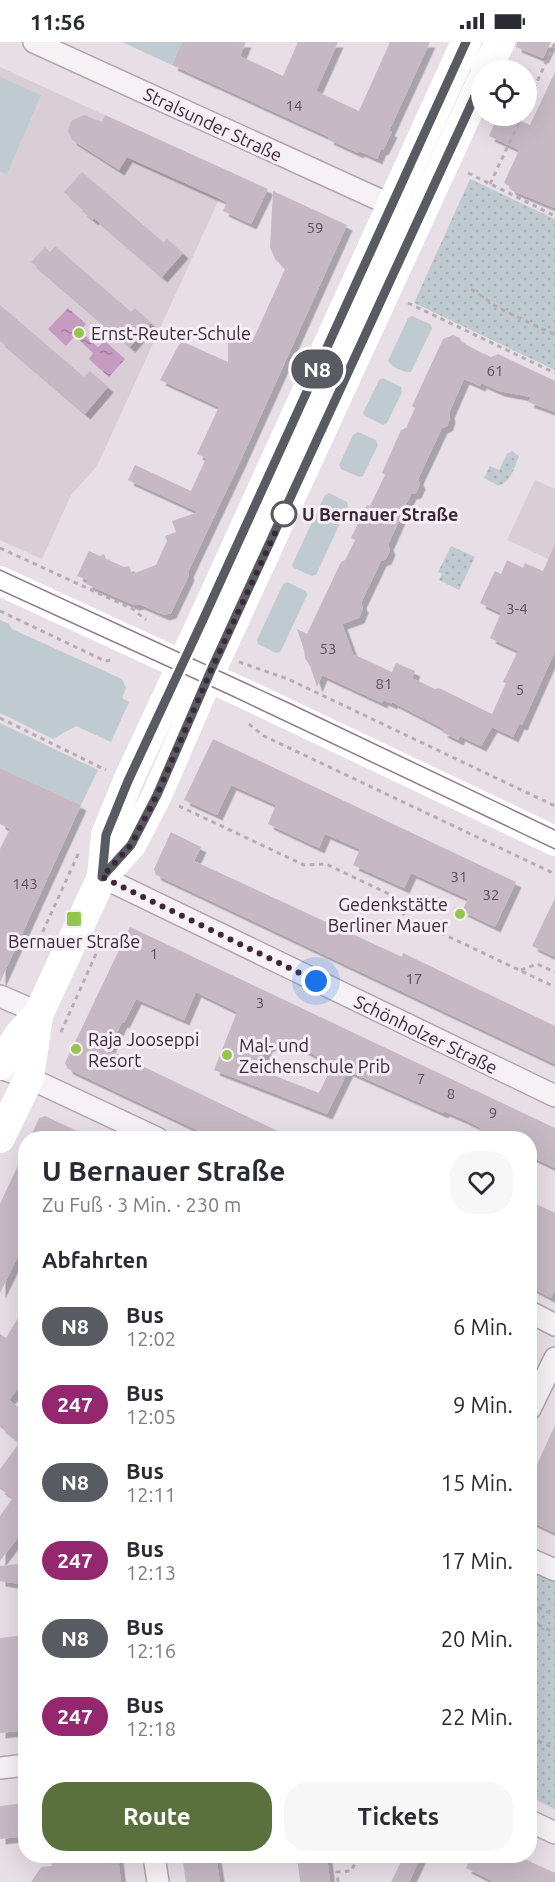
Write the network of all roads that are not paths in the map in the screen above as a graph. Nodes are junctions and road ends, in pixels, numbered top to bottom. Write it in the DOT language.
graph roads {
  1 [pos="34,42"];
  2 [pos="466,42"];
  3 [pos="500,42"];
  4 [pos="491,60"];
  5 [pos="471,104"];
  6 [pos="391,206"];
  7 [pos="0,581"];
  8 [pos="195,671"];
  9 [pos="555,841"];
  10 [pos="102,877"];
  11 [pos="0,996"];
  12 [pos="39,1013"];
  13 [pos="0,1067"];
  14 [pos="28,1078"];
  15 [pos="555,1096"];
  16 [pos="142,1131"];
  17 [pos="0,1138"];
  18 [pos="537,1316"];
  19 [pos="555,1325"];
  20 [pos="555,1358"];
  21 [pos="537,1395"];
  22 [pos="537,1562"];
  23 [pos="555,1570"];
  24 [pos="18,1766"];
  25 [pos="0,1768"];
  26 [pos="537,1824"];
  27 [pos="555,1833"];
  28 [pos="155,1863"];
  29 [pos="158,1882"];
  1 -- 6 [label="street, Stralsunder Straße"];
  2 -- 6 [label="main road"];
  3 -- 4 [label="main road"];
  5 -- 8 [label="main road"];
  6 -- 8 [label="main road"];
  7 -- 8 [label="main road"];
  8 -- 9 [label="main road"];
  8 -- 10 [label="main road"];
  10 -- 12 [label="main road"];
  10 -- 15 [label="street, Schönholzer Straße"];
  11 -- 12 [label="street"];
  12 -- 13 [label="main road"];
  12 -- 14 [label="main road"];
  13 -- 14 [label="street"];
  14 -- 16 [label="street"];
  14 -- 17 [label="main road"];
  18 -- 19 [label="street"];
  20 -- 21 [label="street"];
  22 -- 23 [label="street"];
  24 -- 25 [label="street"];
  26 -- 27 [label="street"];
  28 -- 29 [label="street"];
}
